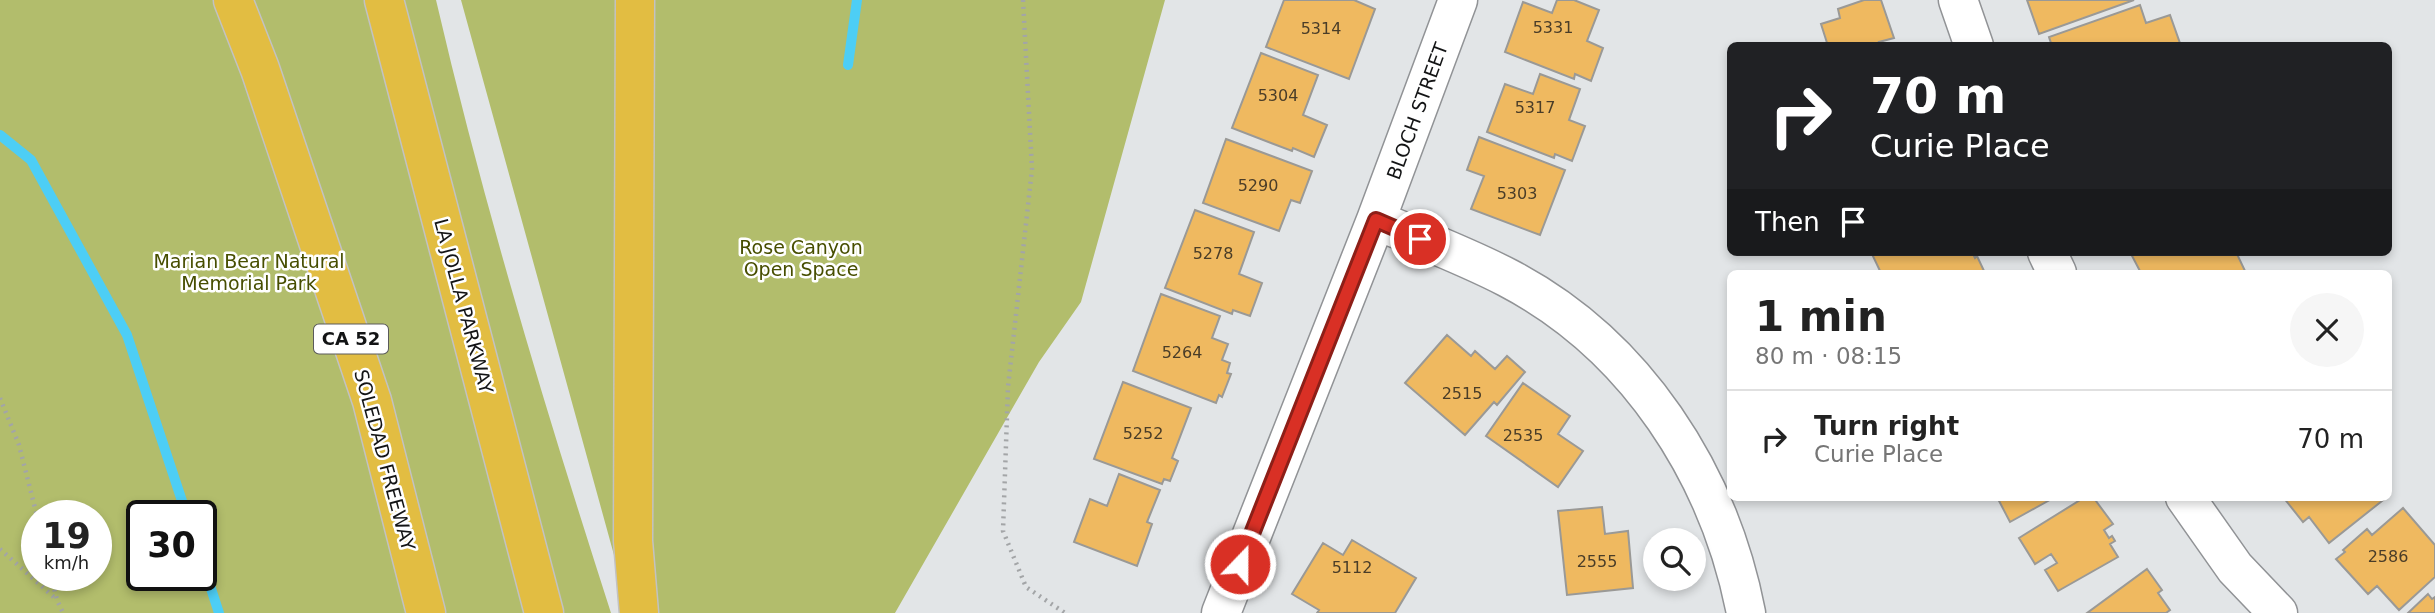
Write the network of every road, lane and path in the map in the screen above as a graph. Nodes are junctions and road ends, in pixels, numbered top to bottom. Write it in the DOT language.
graph roads {
  1 [pos="224,0"];
  2 [pos="233,0"];
  3 [pos="384,0"];
  4 [pos="635,0"];
  5 [pos="655,0"];
  6 [pos="1023,0"];
  7 [pos="1458,0"];
  8 [pos="1958,0"];
  9 [pos="1972,42"];
  10 [pos="260,69"];
  11 [pos="633,164"];
  12 [pos="1376,220"];
  13 [pos="0,398"];
  14 [pos="33,500"];
  15 [pos="2188,501"];
  16 [pos="0,549"];
  17 [pos="55,591"];
  18 [pos="57,600"];
  19 [pos="63,613"];
  20 [pos="426,613"];
  21 [pos="544,613"];
  22 [pos="639,613"];
  23 [pos="1065,613"];
  24 [pos="1221,613"];
  25 [pos="1746,613"];
  26 [pos="2278,613"];
  1 -- 10 [label="highway"];
  2 -- 10 [label="highway"];
  3 -- 21 [label="highway, LA JOLLA PARKWAY"];
  4 -- 11 [label="highway"];
  5 -- 11 [label="highway"];
  6 -- 23 [label="path"];
  7 -- 12 [label="street, BLOCH STREET"];
  8 -- 9 [label="street"];
  10 -- 20 [label="highway, SOLEDAD FREEWAY / CA 52"];
  11 -- 22 [label="highway"];
  12 -- 24 [label="street, BLOCH STREET"];
  12 -- 25 [label="street"];
  13 -- 14 [label="path"];
  15 -- 26 [label="street"];
  16 -- 18 [label="path"];
  17 -- 18 [label="path"];
  18 -- 19 [label="path"];
}
